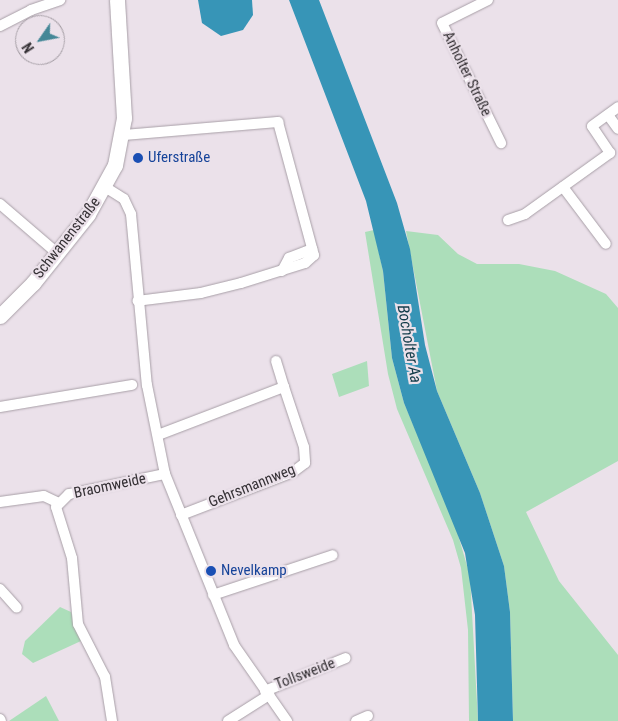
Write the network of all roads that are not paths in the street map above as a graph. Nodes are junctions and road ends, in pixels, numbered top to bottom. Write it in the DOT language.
graph roads {
  1 [pos="60,0"];
  2 [pos="117,0"];
  3 [pos="488,0"];
  4 [pos="0,26"];
  5 [pos="618,108"];
  6 [pos="608,115"];
  7 [pos="618,129"];
  8 [pos="123,135"];
  9 [pos="501,143"];
  10 [pos="614,151"];
  11 [pos="105,187"];
  12 [pos="563,187"];
  13 [pos="0,204"];
  14 [pos="508,220"];
  15 [pos="606,244"];
  16 [pos="57,253"];
  17 [pos="137,301"];
  18 [pos="0,316"];
  19 [pos="276,361"];
  20 [pos="132,385"];
  21 [pos="284,388"];
  22 [pos="0,407"];
  23 [pos="158,435"];
  24 [pos="165,474"];
  25 [pos="0,502"];
  26 [pos="57,502"];
  27 [pos="181,515"];
  28 [pos="333,555"];
  29 [pos="0,589"];
  30 [pos="213,595"];
  31 [pos="17,608"];
  32 [pos="346,658"];
  33 [pos="267,693"];
  34 [pos="368,716"];
  35 [pos="112,721"];
  36 [pos="228,721"];
  37 [pos="287,721"];
  38 [pos="356,721"];
  1 -- 4 [label="street"];
  2 -- 8 [label="street, Schwanenstraße"];
  3 -- 9 [label="street, Anholter Straße"];
  5 -- 6 [label="street"];
  6 -- 7 [label="street"];
  6 -- 10 [label="street"];
  8 -- 11 [label="street, Schwanenstraße"];
  8 -- 17 [label="street"];
  10 -- 12 [label="street"];
  11 -- 16 [label="street, Schwanenstraße"];
  11 -- 17 [label="street"];
  12 -- 14 [label="street"];
  12 -- 15 [label="street"];
  13 -- 16 [label="street"];
  16 -- 18 [label="street, Schwanenstraße"];
  17 -- 23 [label="street"];
  19 -- 21 [label="street, Gehrsmannweg"];
  20 -- 22 [label="street"];
  21 -- 23 [label="street"];
  21 -- 27 [label="street, Gehrsmannweg"];
  23 -- 24 [label="street"];
  24 -- 26 [label="street, Braomweide"];
  24 -- 27 [label="street"];
  25 -- 26 [label="street, Braomweide"];
  26 -- 35 [label="street, Braomweide"];
  27 -- 30 [label="street"];
  28 -- 30 [label="street"];
  29 -- 31 [label="street"];
  30 -- 33 [label="street"];
  32 -- 33 [label="street, Tollsweide"];
  33 -- 36 [label="street"];
  33 -- 37 [label="street"];
  34 -- 38 [label="street"];
}
